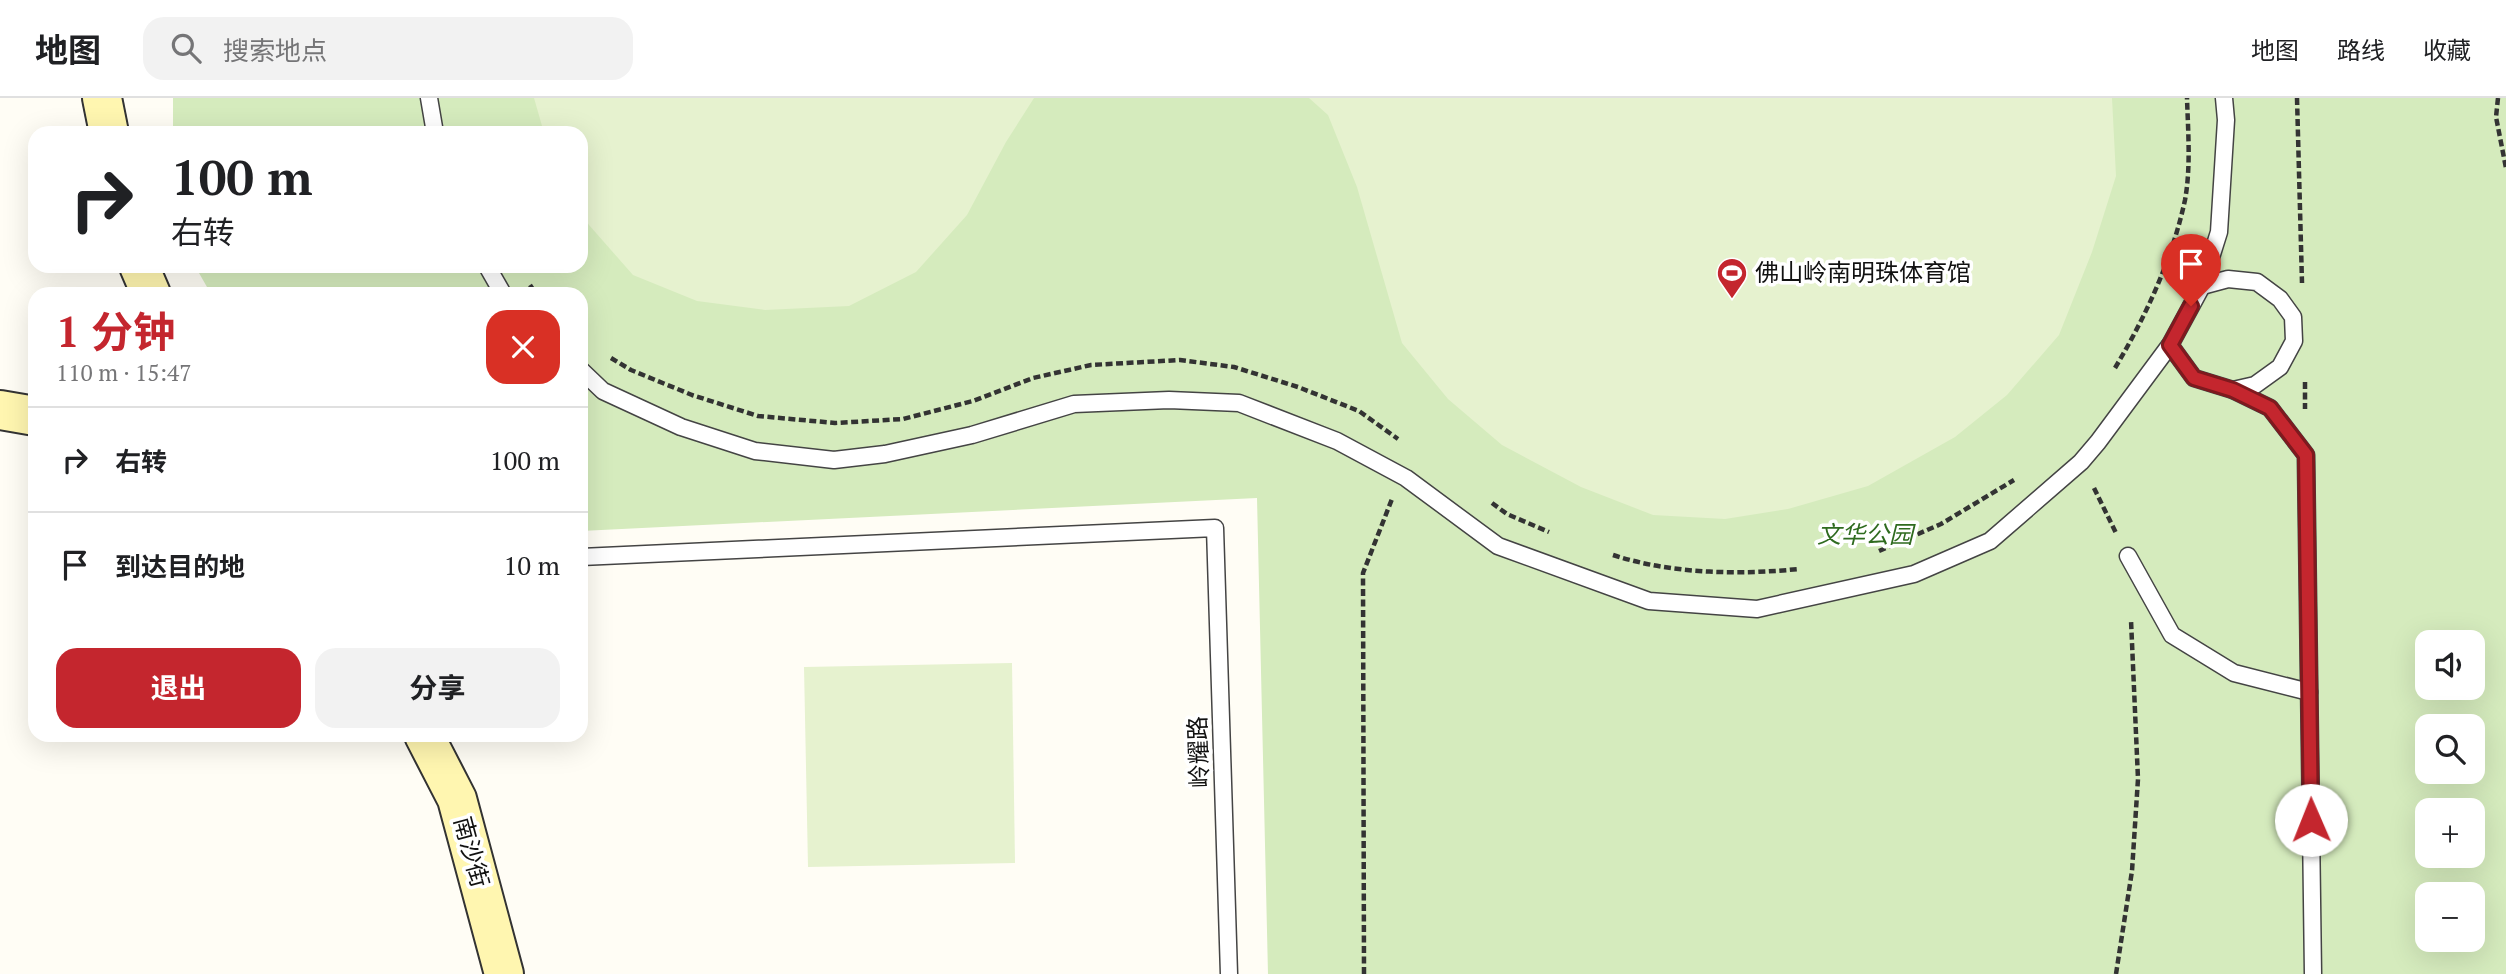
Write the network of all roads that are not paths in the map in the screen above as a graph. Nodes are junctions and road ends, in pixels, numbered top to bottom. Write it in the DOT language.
graph roads {
  1 [pos="102,98"];
  2 [pos="429,98"];
  3 [pos="2224,98"];
  4 [pos="108,126"];
  5 [pos="434,126"];
  6 [pos="2202,286"];
  7 [pos="2170,345"];
  8 [pos="588,377"];
  9 [pos="2233,390"];
  10 [pos="0,410"];
  11 [pos="28,415"];
  12 [pos="2128,556"];
  13 [pos="588,557"];
  14 [pos="2309,692"];
  15 [pos="428,742"];
  16 [pos="503,974"];
  17 [pos="1229,974"];
  18 [pos="2313,974"];
  1 -- 4 [label="street"];
  2 -- 5 [label="lane"];
  3 -- 6 [label="lane"];
  6 -- 7 [label="lane"];
  6 -- 9 [label="lane"];
  7 -- 8 [label="lane"];
  7 -- 9 [label="lane"];
  9 -- 14 [label="lane"];
  10 -- 11 [label="street"];
  12 -- 14 [label="lane"];
  13 -- 17 [label="lane, 岭耀路"];
  14 -- 18 [label="lane"];
  15 -- 16 [label="street, 南沙街"];
}
